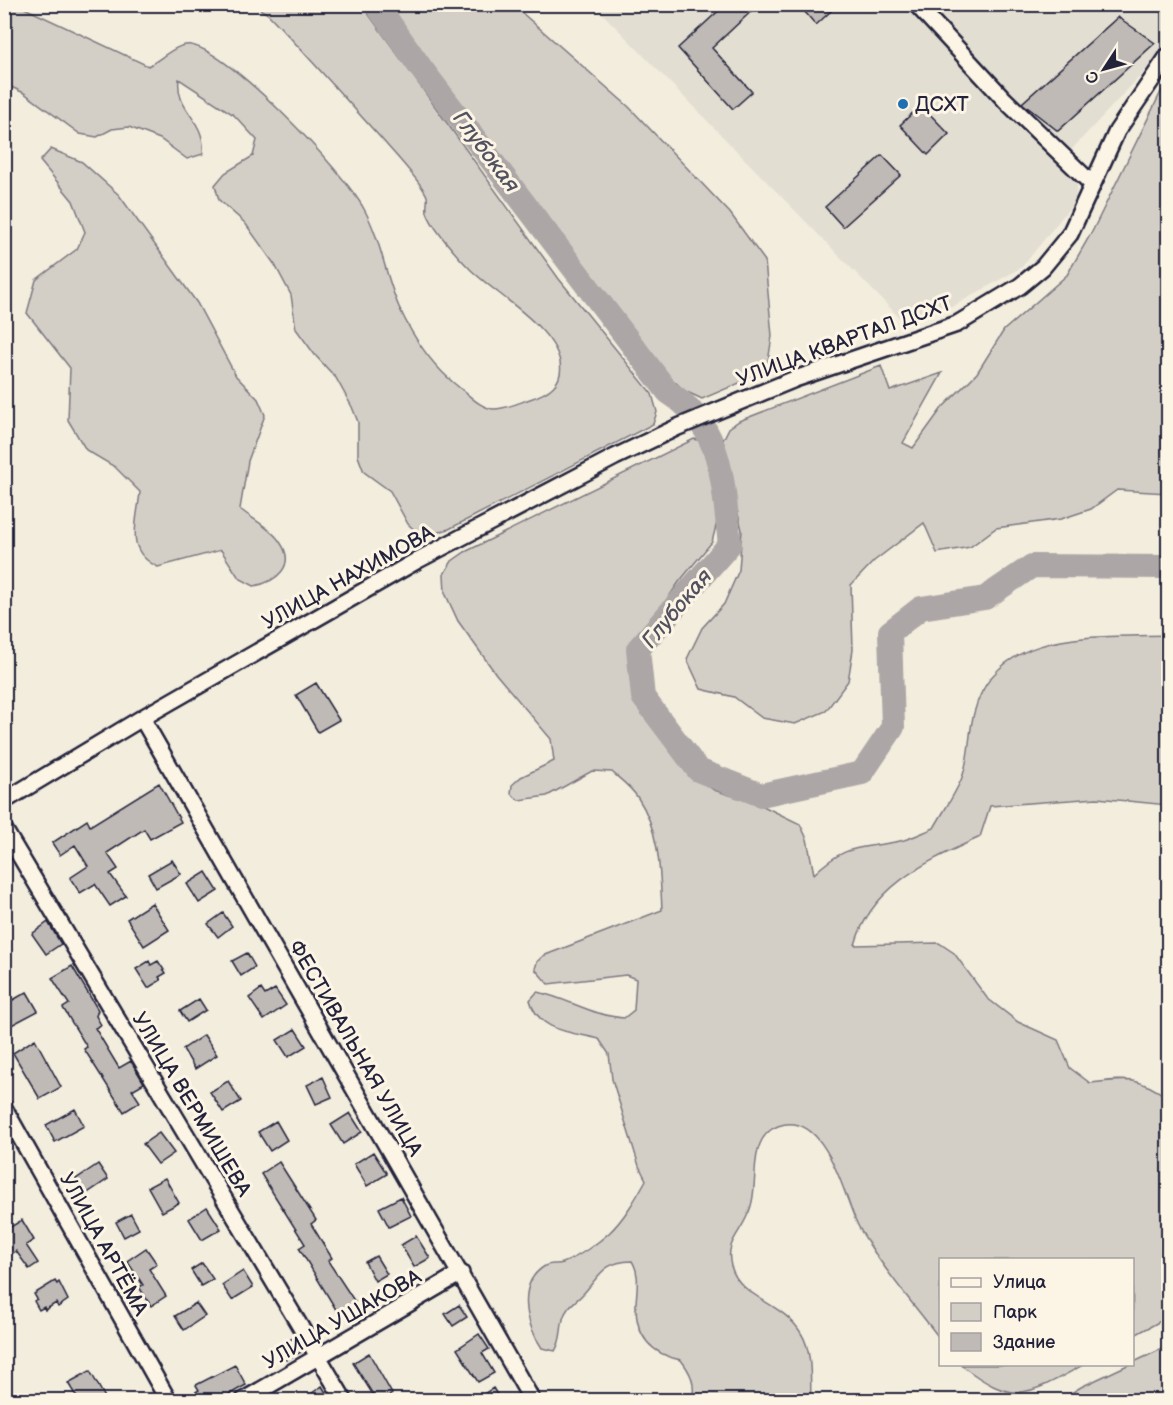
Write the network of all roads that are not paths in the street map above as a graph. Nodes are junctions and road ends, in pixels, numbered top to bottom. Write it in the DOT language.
graph roads {
  1 [pos="916,4"];
  2 [pos="1168,56"];
  3 [pos="1092,184"];
  4 [pos="723,408"];
  5 [pos="142,718"];
  6 [pos="4,801"];
  7 [pos="4,829"];
  8 [pos="4,1108"];
  9 [pos="461,1273"];
  10 [pos="318,1357"];
  11 [pos="168,1401"];
  12 [pos="244,1401"];
  13 [pos="344,1401"];
  14 [pos="532,1401"];
  1 -- 3 [label="street"];
  2 -- 3 [label="street, УЛИЦА КВАРТАЛ ДСХТ"];
  3 -- 4 [label="street, УЛИЦА КВАРТАЛ ДСХТ"];
  4 -- 5 [label="street, УЛИЦА НАХИМОВА"];
  5 -- 6 [label="street, УЛИЦА НАХИМОВА"];
  5 -- 9 [label="street, ФЕСТИВАЛЬНАЯ УЛИЦА"];
  7 -- 10 [label="street, УЛИЦА ВЕРМИШЕВА"];
  8 -- 11 [label="street, УЛИЦА АРТЁМА"];
  9 -- 10 [label="street, УЛИЦА УШАКОВА"];
  9 -- 14 [label="street, ФЕСТИВАЛЬНАЯ УЛИЦА"];
  10 -- 12 [label="street, УЛИЦА УШАКОВА"];
  10 -- 13 [label="street, УЛИЦА ВЕРМИШЕВА"];
}
